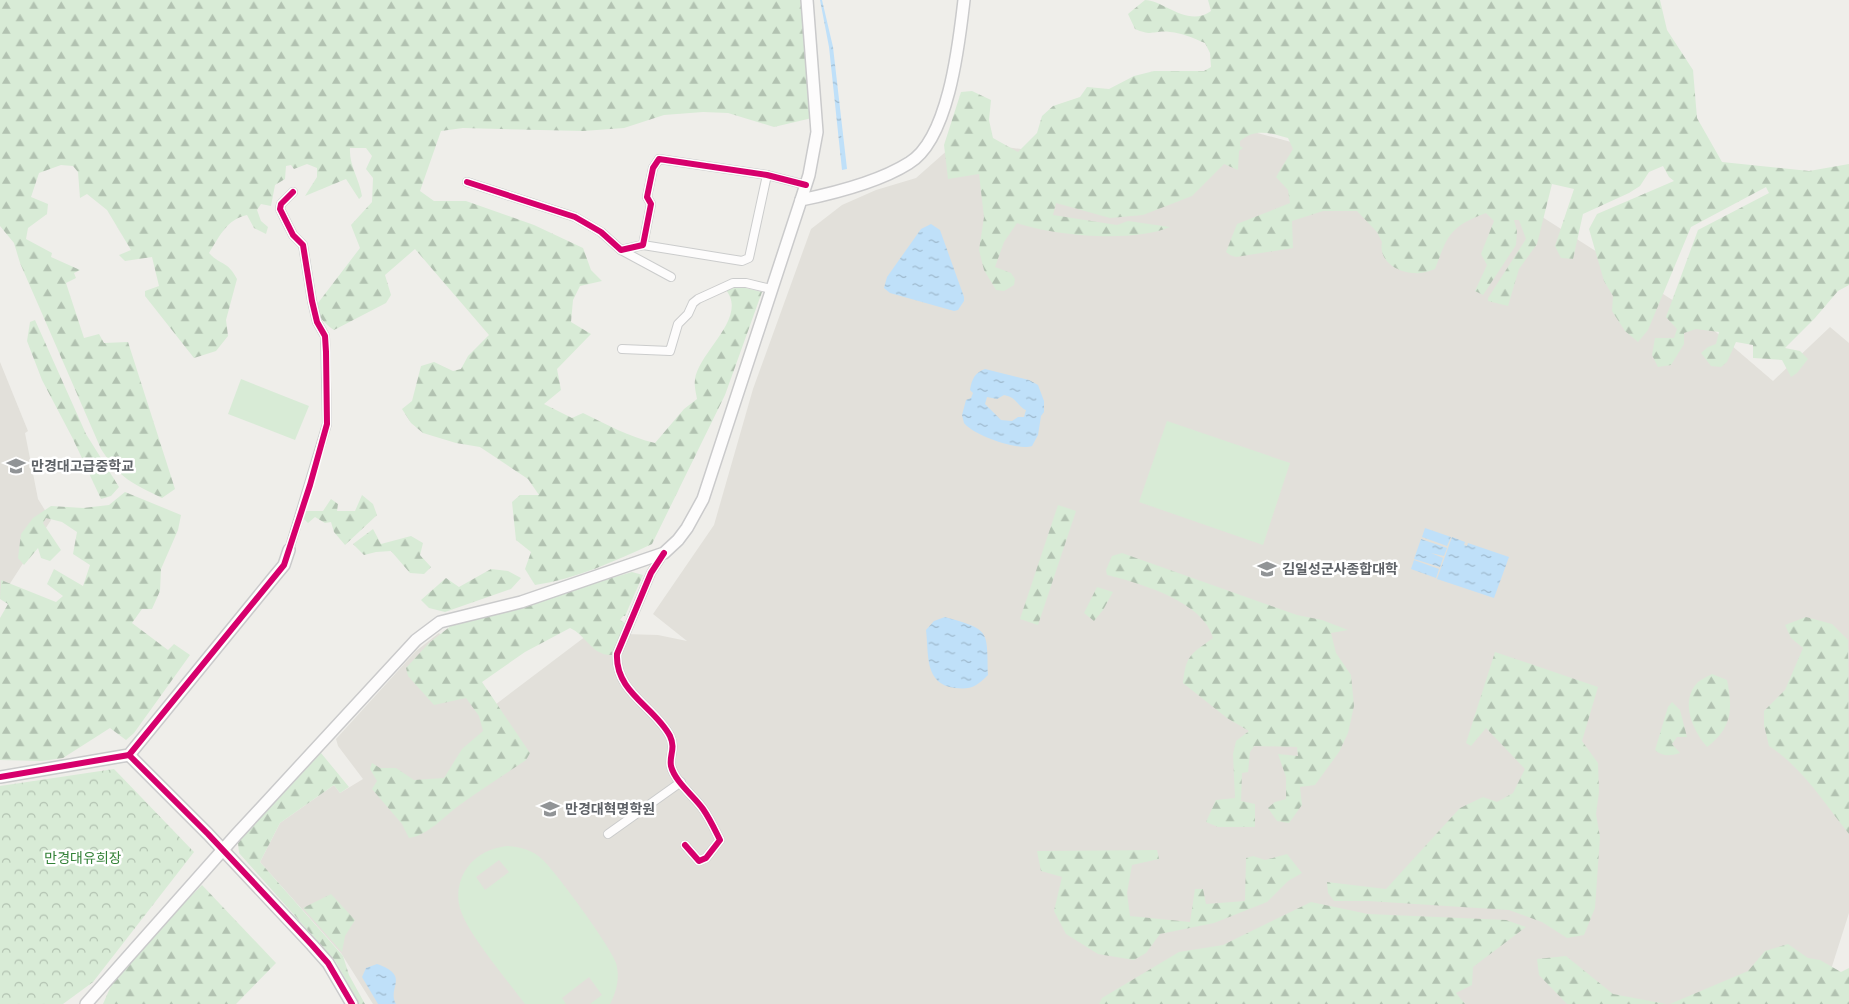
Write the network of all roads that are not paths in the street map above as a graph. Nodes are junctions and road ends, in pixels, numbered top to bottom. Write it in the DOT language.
graph roads {
  1 [pos="807,0"];
  2 [pos="964,0"];
  3 [pos="767,175"];
  4 [pos="467,182"];
  5 [pos="806,185"];
  6 [pos="293,192"];
  7 [pos="801,200"];
  8 [pos="643,246"];
  9 [pos="621,250"];
  10 [pos="671,277"];
  11 [pos="771,289"];
  12 [pos="622,349"];
  13 [pos="290,550"];
  14 [pos="664,553"];
  15 [pos="129,754"];
  16 [pos="0,777"];
  17 [pos="681,782"];
  18 [pos="608,834"];
  19 [pos="685,845"];
  20 [pos="222,851"];
  21 [pos="86,1004"];
  22 [pos="352,1004"];
  1 -- 5 [label="main road"];
  2 -- 7 [label="main road"];
  3 -- 5 [label="street"];
  3 -- 8 [label="street"];
  3 -- 8 [label="street"];
  4 -- 9 [label="street"];
  5 -- 7 [label="main road"];
  6 -- 13 [label="street"];
  7 -- 11 [label="main road"];
  8 -- 9 [label="street"];
  9 -- 10 [label="street"];
  11 -- 12 [label="street"];
  11 -- 14 [label="main road"];
  13 -- 15 [label="main road"];
  14 -- 17 [label="street"];
  14 -- 20 [label="main road"];
  15 -- 16 [label="main road"];
  15 -- 20 [label="main road"];
  17 -- 18 [label="street"];
  17 -- 19 [label="street"];
  20 -- 21 [label="main road"];
  20 -- 22 [label="main road"];
}
